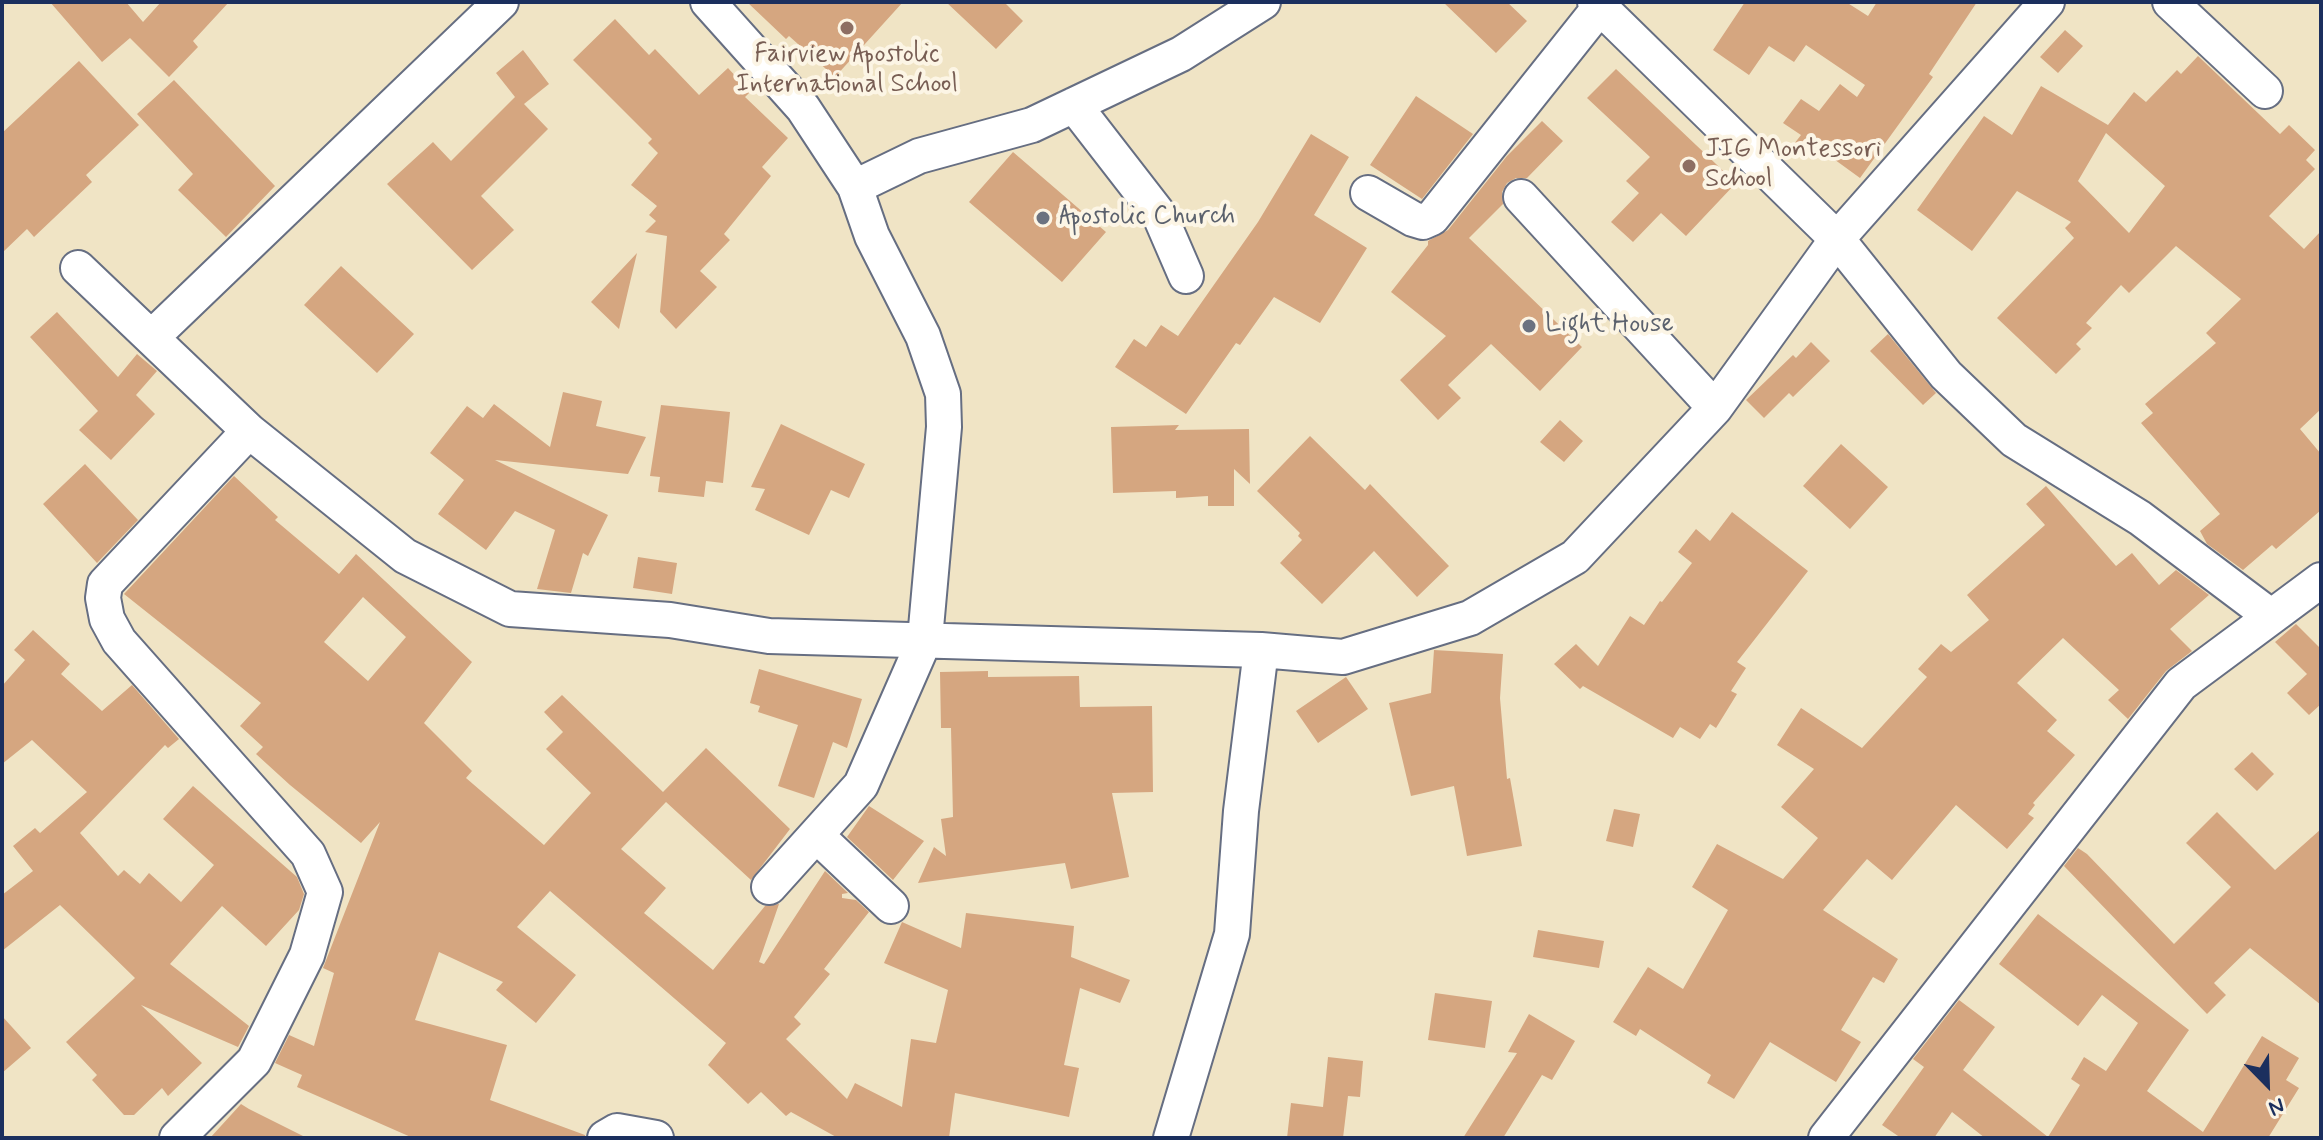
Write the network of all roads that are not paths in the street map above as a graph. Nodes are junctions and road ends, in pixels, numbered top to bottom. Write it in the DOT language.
graph roads {
  1 [pos="501,2"];
  2 [pos="708,2"];
  3 [pos="1263,2"];
  4 [pos="2047,2"];
  5 [pos="2170,2"];
  6 [pos="1597,4"];
  7 [pos="2265,91"];
  8 [pos="1074,105"];
  9 [pos="855,187"];
  10 [pos="1368,193"];
  11 [pos="1521,197"];
  12 [pos="1837,239"];
  13 [pos="78,268"];
  14 [pos="1186,276"];
  15 [pos="152,337"];
  16 [pos="1715,408"];
  17 [pos="249,431"];
  18 [pos="2321,580"];
  19 [pos="2269,615"];
  20 [pos="925,639"];
  21 [pos="1261,650"];
  22 [pos="817,836"];
  23 [pos="769,887"];
  24 [pos="891,906"];
  25 [pos="177,1138"];
  26 [pos="605,1138"];
  27 [pos="656,1138"];
  28 [pos="1171,1138"];
  29 [pos="1826,1138"];
  1 -- 15 [label="street"];
  2 -- 9 [label="street"];
  3 -- 8 [label="street"];
  4 -- 12 [label="street"];
  5 -- 7 [label="street"];
  6 -- 10 [label="street"];
  6 -- 12 [label="street"];
  8 -- 9 [label="street"];
  8 -- 14 [label="street"];
  9 -- 20 [label="street"];
  11 -- 16 [label="street"];
  12 -- 16 [label="street"];
  12 -- 19 [label="street"];
  13 -- 15 [label="street"];
  15 -- 17 [label="street"];
  16 -- 21 [label="street"];
  17 -- 20 [label="street"];
  17 -- 25 [label="street"];
  18 -- 19 [label="street"];
  19 -- 29 [label="street"];
  20 -- 21 [label="street"];
  20 -- 22 [label="street"];
  21 -- 28 [label="street"];
  22 -- 23 [label="street"];
  22 -- 24 [label="street"];
  26 -- 27 [label="street"];
}
